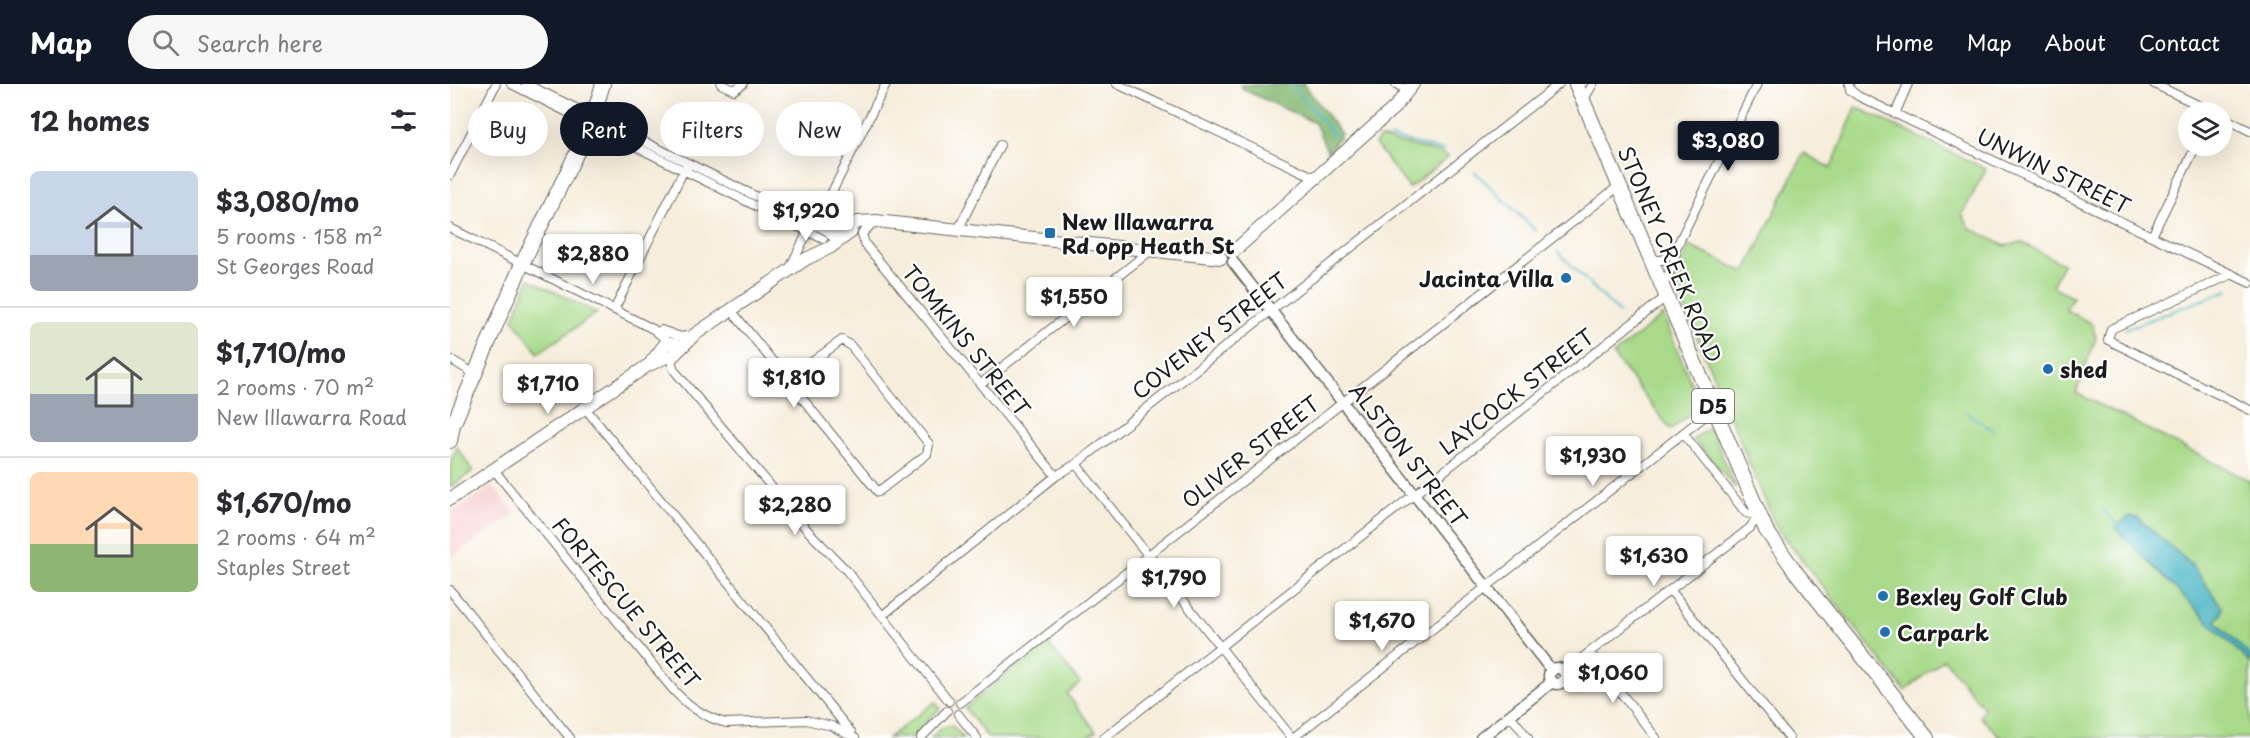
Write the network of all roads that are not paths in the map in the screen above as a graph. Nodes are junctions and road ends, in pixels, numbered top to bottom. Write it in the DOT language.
graph roads {
  1 [pos="496,84"];
  2 [pos="511,84"];
  3 [pos="526,84"];
  4 [pos="603,84"];
  5 [pos="721,84"];
  6 [pos="743,84"];
  7 [pos="886,84"];
  8 [pos="1117,84"];
  9 [pos="1396,84"];
  10 [pos="1559,84"];
  11 [pos="1576,84"];
  12 [pos="1593,84"];
  13 [pos="1757,84"];
  14 [pos="1849,84"];
  15 [pos="1908,84"];
  16 [pos="2154,84"];
  17 [pos="1411,87"];
  18 [pos="1583,101"];
  19 [pos="563,102"];
  20 [pos="599,102"];
  21 [pos="2192,102"];
  22 [pos="560,108"];
  23 [pos="1895,114"];
  24 [pos="2232,122"];
  25 [pos="2250,130"];
  26 [pos="1000,145"];
  27 [pos="648,146"];
  28 [pos="648,150"];
  29 [pos="575,156"];
  30 [pos="2191,156"];
  31 [pos="686,167"];
  32 [pos="450,175"];
  33 [pos="1316,178"];
  34 [pos="1620,185"];
  35 [pos="870,226"];
  36 [pos="450,228"];
  37 [pos="811,228"];
  38 [pos="957,230"];
  39 [pos="2152,236"];
  40 [pos="829,239"];
  41 [pos="1676,248"];
  42 [pos="1150,252"];
  43 [pos="1650,255"];
  44 [pos="1229,258"];
  45 [pos="522,264"];
  46 [pos="786,272"];
  47 [pos="2232,274"];
  48 [pos="2250,283"];
  49 [pos="1665,291"];
  50 [pos="1270,309"];
  51 [pos="614,310"];
  52 [pos="731,310"];
  53 [pos="657,329"];
  54 [pos="694,335"];
  55 [pos="669,349"];
  56 [pos="450,359"];
  57 [pos="647,366"];
  58 [pos="674,370"];
  59 [pos="475,374"];
  60 [pos="787,380"];
  61 [pos="981,384"];
  62 [pos="1343,401"];
  63 [pos="585,408"];
  64 [pos="1714,409"];
  65 [pos="2250,410"];
  66 [pos="452,428"];
  67 [pos="1683,433"];
  68 [pos="450,441"];
  69 [pos="1076,464"];
  70 [pos="494,470"];
  71 [pos="1056,476"];
  72 [pos="1415,494"];
  73 [pos="450,497"];
  74 [pos="1758,516"];
  75 [pos="1147,554"];
  76 [pos="1488,586"];
  77 [pos="450,590"];
  78 [pos="1671,591"];
  79 [pos="883,615"];
  80 [pos="1220,647"];
  81 [pos="1590,653"];
  82 [pos="1552,670"];
  83 [pos="1564,672"];
  84 [pos="1552,682"];
  85 [pos="949,701"];
  86 [pos="960,702"];
  87 [pos="947,711"];
  88 [pos="958,714"];
  89 [pos="1510,715"];
  90 [pos="1921,736"];
  91 [pos="570,738"];
  92 [pos="856,738"];
  93 [pos="921,738"];
  94 [pos="977,738"];
  95 [pos="1104,738"];
  96 [pos="1292,738"];
  97 [pos="1481,738"];
  98 [pos="1528,738"];
  99 [pos="1656,738"];
  100 [pos="1788,738"];
  1 -- 32 [label="street"];
  2 -- 22 [label="street"];
  3 -- 19 [label="street"];
  4 -- 20 [label="main road"];
  5 -- 6 [label="street"];
  7 -- 37 [label="street"];
  8 -- 33 [label="street"];
  9 -- 17 [label="street"];
  10 -- 50 [label="street, COVENEY STREET"];
  11 -- 18 [label="main road, STONEY CREEK ROAD / D5"];
  12 -- 18 [label="street"];
  13 -- 41 [label="street"];
  14 -- 23 [label="street, UNWIN STREET"];
  15 -- 23 [label="street"];
  16 -- 21 [label="street"];
  17 -- 33 [label="main road"];
  18 -- 34 [label="main road, STONEY CREEK ROAD / D5"];
  23 -- 39 [label="street, UNWIN STREET"];
  24 -- 25 [label="street"];
  26 -- 38 [label="street"];
  27 -- 31 [label="street"];
  28 -- 31 [label="street"];
  29 -- 45 [label="main road"];
  30 -- 39 [label="street"];
  31 -- 37 [label="street"];
  31 -- 51 [label="street"];
  33 -- 44 [label="main road"];
  34 -- 43 [label="main road, STONEY CREEK ROAD / D5"];
  34 -- 62 [label="street, OLIVER STREET"];
  35 -- 38 [label="main road"];
  35 -- 40 [label="main road"];
  35 -- 61 [label="street, TOMKINS STREET"];
  36 -- 45 [label="street"];
  37 -- 40 [label="street"];
  37 -- 46 [label="street"];
  38 -- 40 [label="main road"];
  38 -- 42 [label="main road"];
  39 -- 47 [label="street, UNWIN STREET"];
  40 -- 46 [label="main road"];
  41 -- 43 [label="street"];
  41 -- 49 [label="street"];
  42 -- 44 [label="main road"];
  42 -- 61 [label="street"];
  43 -- 49 [label="main road, STONEY CREEK ROAD / D5"];
  44 -- 50 [label="street, ALSTON STREET"];
  45 -- 51 [label="street"];
  45 -- 59 [label="main road"];
  46 -- 52 [label="main road"];
  47 -- 48 [label="street, UNWIN STREET"];
  47 -- 65 [label="street"];
  49 -- 64 [label="main road, STONEY CREEK ROAD / D5"];
  49 -- 72 [label="street, LAYCOCK STREET"];
  50 -- 62 [label="street, ALSTON STREET"];
  50 -- 69 [label="street, COVENEY STREET"];
  51 -- 53 [label="street"];
  52 -- 54 [label="main road"];
  52 -- 60 [label="street"];
  53 -- 54 [label="street"];
  53 -- 55 [label="street"];
  54 -- 55 [label="main road"];
  55 -- 57 [label="main road"];
  55 -- 58 [label="street"];
  56 -- 59 [label="street"];
  57 -- 58 [label="street"];
  57 -- 63 [label="main road"];
  58 -- 79 [label="street"];
  59 -- 66 [label="main road"];
  60 -- 60 [label="street"];
  61 -- 71 [label="street, TOMKINS STREET"];
  62 -- 72 [label="street, ALSTON STREET"];
  62 -- 75 [label="street, OLIVER STREET"];
  63 -- 70 [label="main road"];
  63 -- 92 [label="street"];
  64 -- 67 [label="street"];
  64 -- 74 [label="main road, STONEY CREEK ROAD / D5"];
  66 -- 68 [label="main road"];
  67 -- 74 [label="street"];
  67 -- 76 [label="street"];
  69 -- 71 [label="street, COVENEY STREET"];
  69 -- 75 [label="street"];
  70 -- 73 [label="main road"];
  70 -- 92 [label="street, FORTESCUE STREET"];
  71 -- 79 [label="street, COVENEY STREET"];
  72 -- 76 [label="street, ALSTON STREET"];
  72 -- 80 [label="street, LAYCOCK STREET"];
  74 -- 78 [label="street"];
  74 -- 90 [label="main road, STONEY CREEK ROAD / D5"];
  75 -- 80 [label="street"];
  75 -- 86 [label="street, OLIVER STREET"];
  76 -- 82 [label="street, ALSTON STREET"];
  76 -- 96 [label="street"];
  77 -- 91 [label="street"];
  78 -- 81 [label="street"];
  78 -- 100 [label="street"];
  79 -- 85 [label="street"];
  80 -- 95 [label="street, LAYCOCK STREET"];
  80 -- 96 [label="street"];
  81 -- 83 [label="street"];
  81 -- 99 [label="street"];
  82 -- 83 [label="street"];
  82 -- 84 [label="street"];
  83 -- 84 [label="street"];
  84 -- 89 [label="street"];
  85 -- 86 [label="street"];
  85 -- 87 [label="street"];
  86 -- 88 [label="street"];
  87 -- 88 [label="street"];
  87 -- 93 [label="street"];
  88 -- 94 [label="street"];
  89 -- 97 [label="street"];
  89 -- 98 [label="street"];
}
